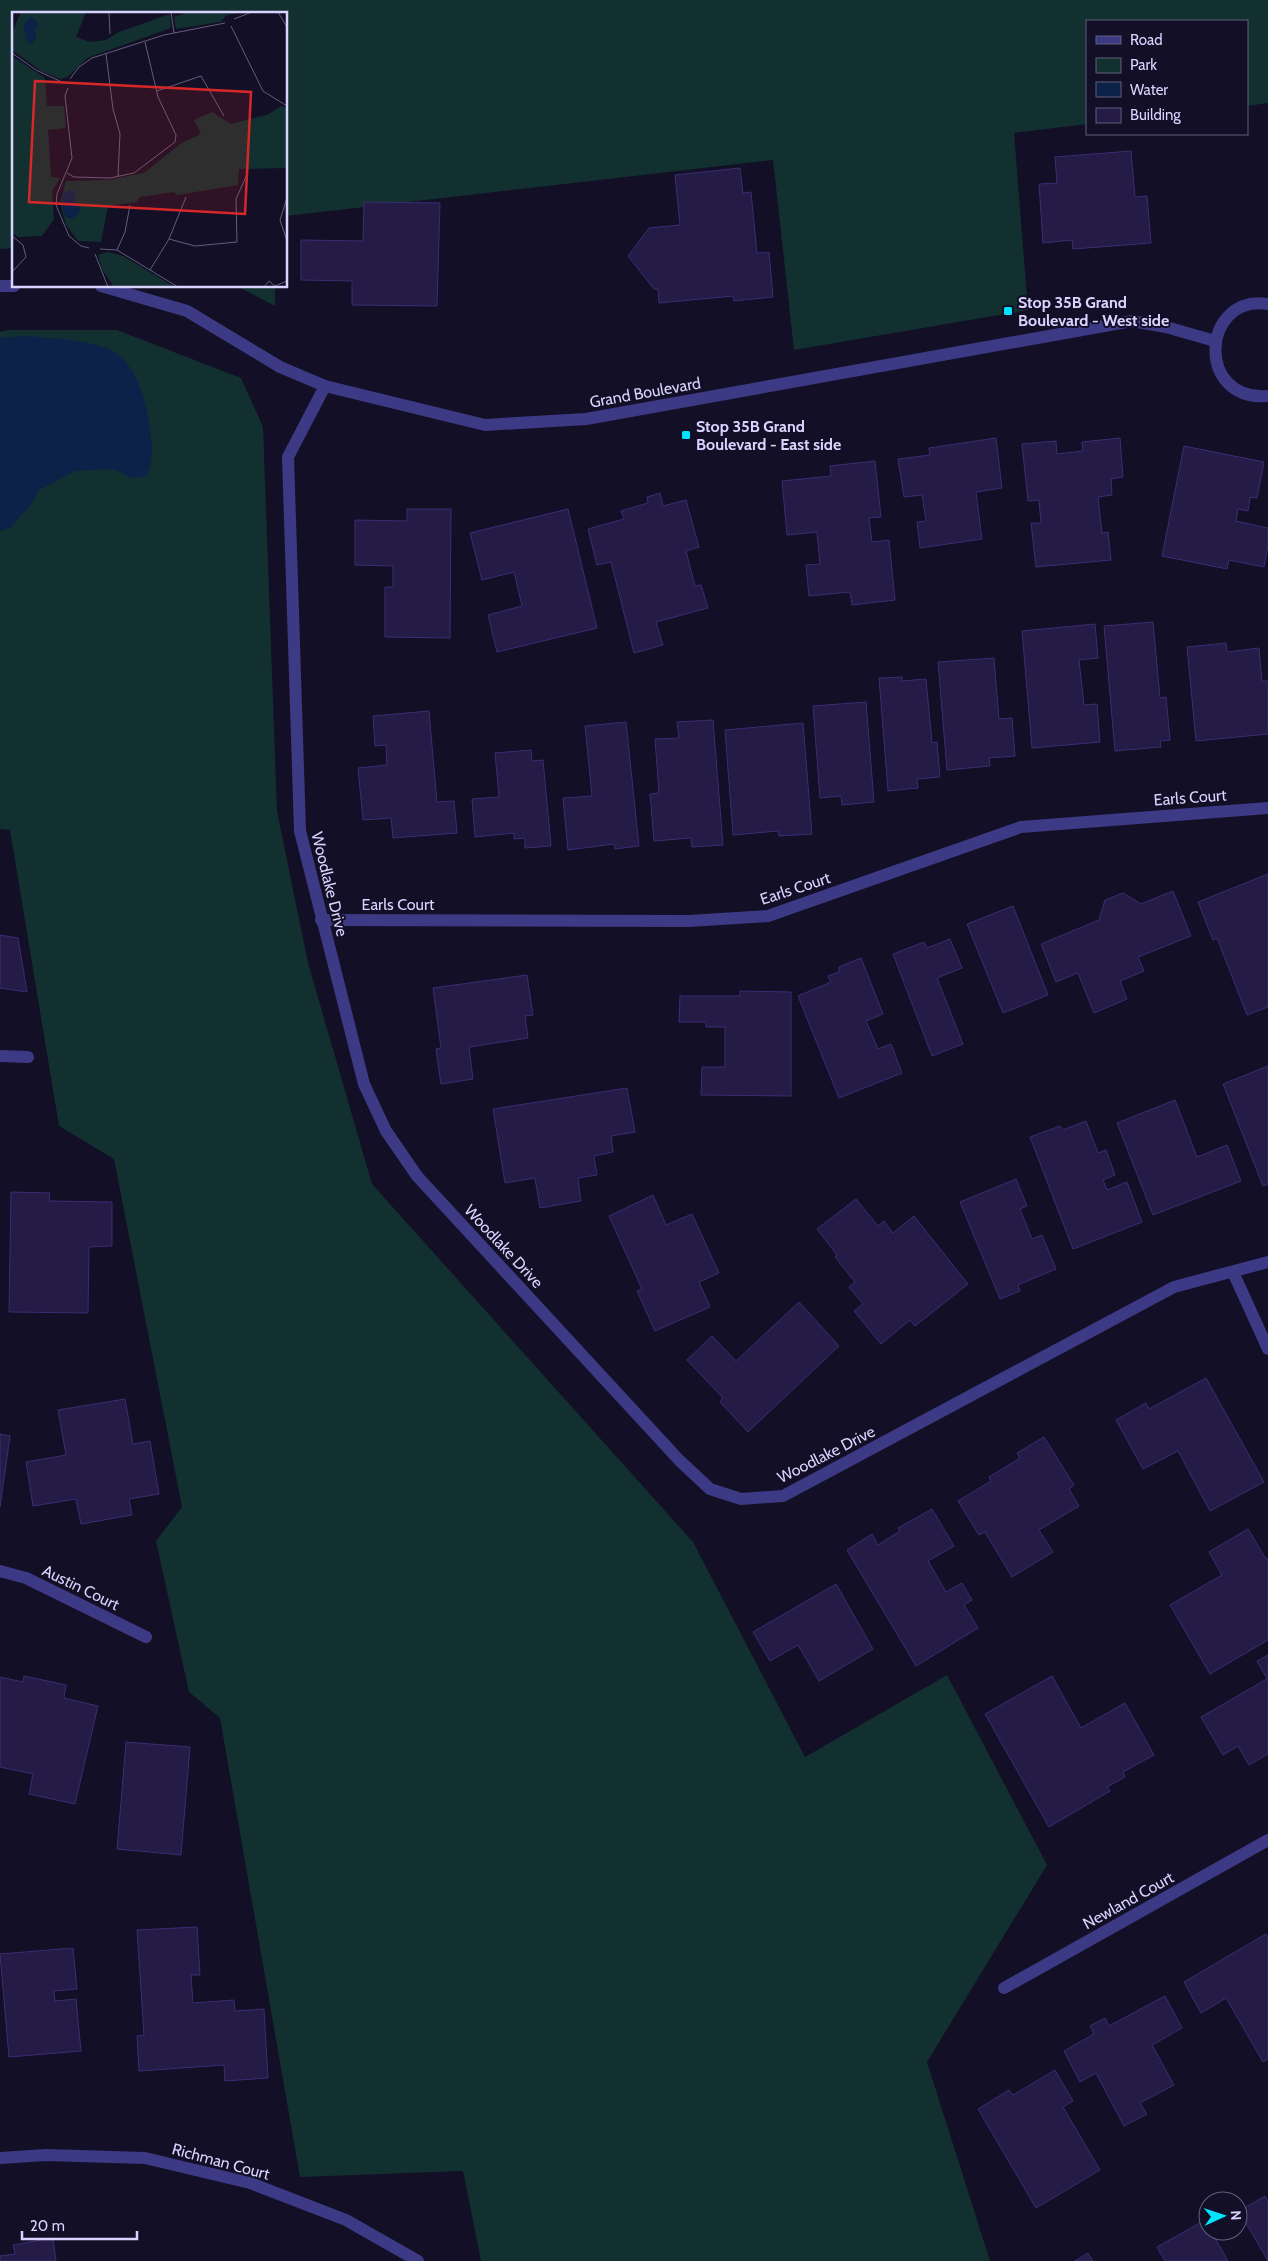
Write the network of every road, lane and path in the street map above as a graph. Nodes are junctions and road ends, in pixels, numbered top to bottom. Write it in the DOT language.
graph roads {
  1 [pos="108,288"];
  2 [pos="1267,301"];
  3 [pos="1215,341"];
  4 [pos="325,386"];
  5 [pos="1268,396"];
  6 [pos="1268,808"];
  7 [pos="321,920"];
  8 [pos="0,1056"];
  9 [pos="28,1057"];
  10 [pos="1268,1262"];
  11 [pos="1233,1272"];
  12 [pos="1268,1349"];
  13 [pos="0,1571"];
  14 [pos="146,1637"];
  15 [pos="1268,1840"];
  16 [pos="1004,1988"];
  17 [pos="0,2158"];
  18 [pos="418,2261"];
  1 -- 4 [label="street, Grand Boulevard"];
  2 -- 3 [label="street"];
  3 -- 4 [label="street, Grand Boulevard"];
  3 -- 5 [label="street"];
  4 -- 7 [label="street, Woodlake Drive"];
  6 -- 7 [label="street, Earls Court"];
  7 -- 11 [label="street, Woodlake Drive"];
  8 -- 9 [label="street"];
  10 -- 11 [label="street, Woodlake Drive"];
  11 -- 12 [label="street"];
  13 -- 14 [label="street, Austin Court"];
  15 -- 16 [label="street, Newland Court"];
  17 -- 18 [label="street, Richman Court"];
}
